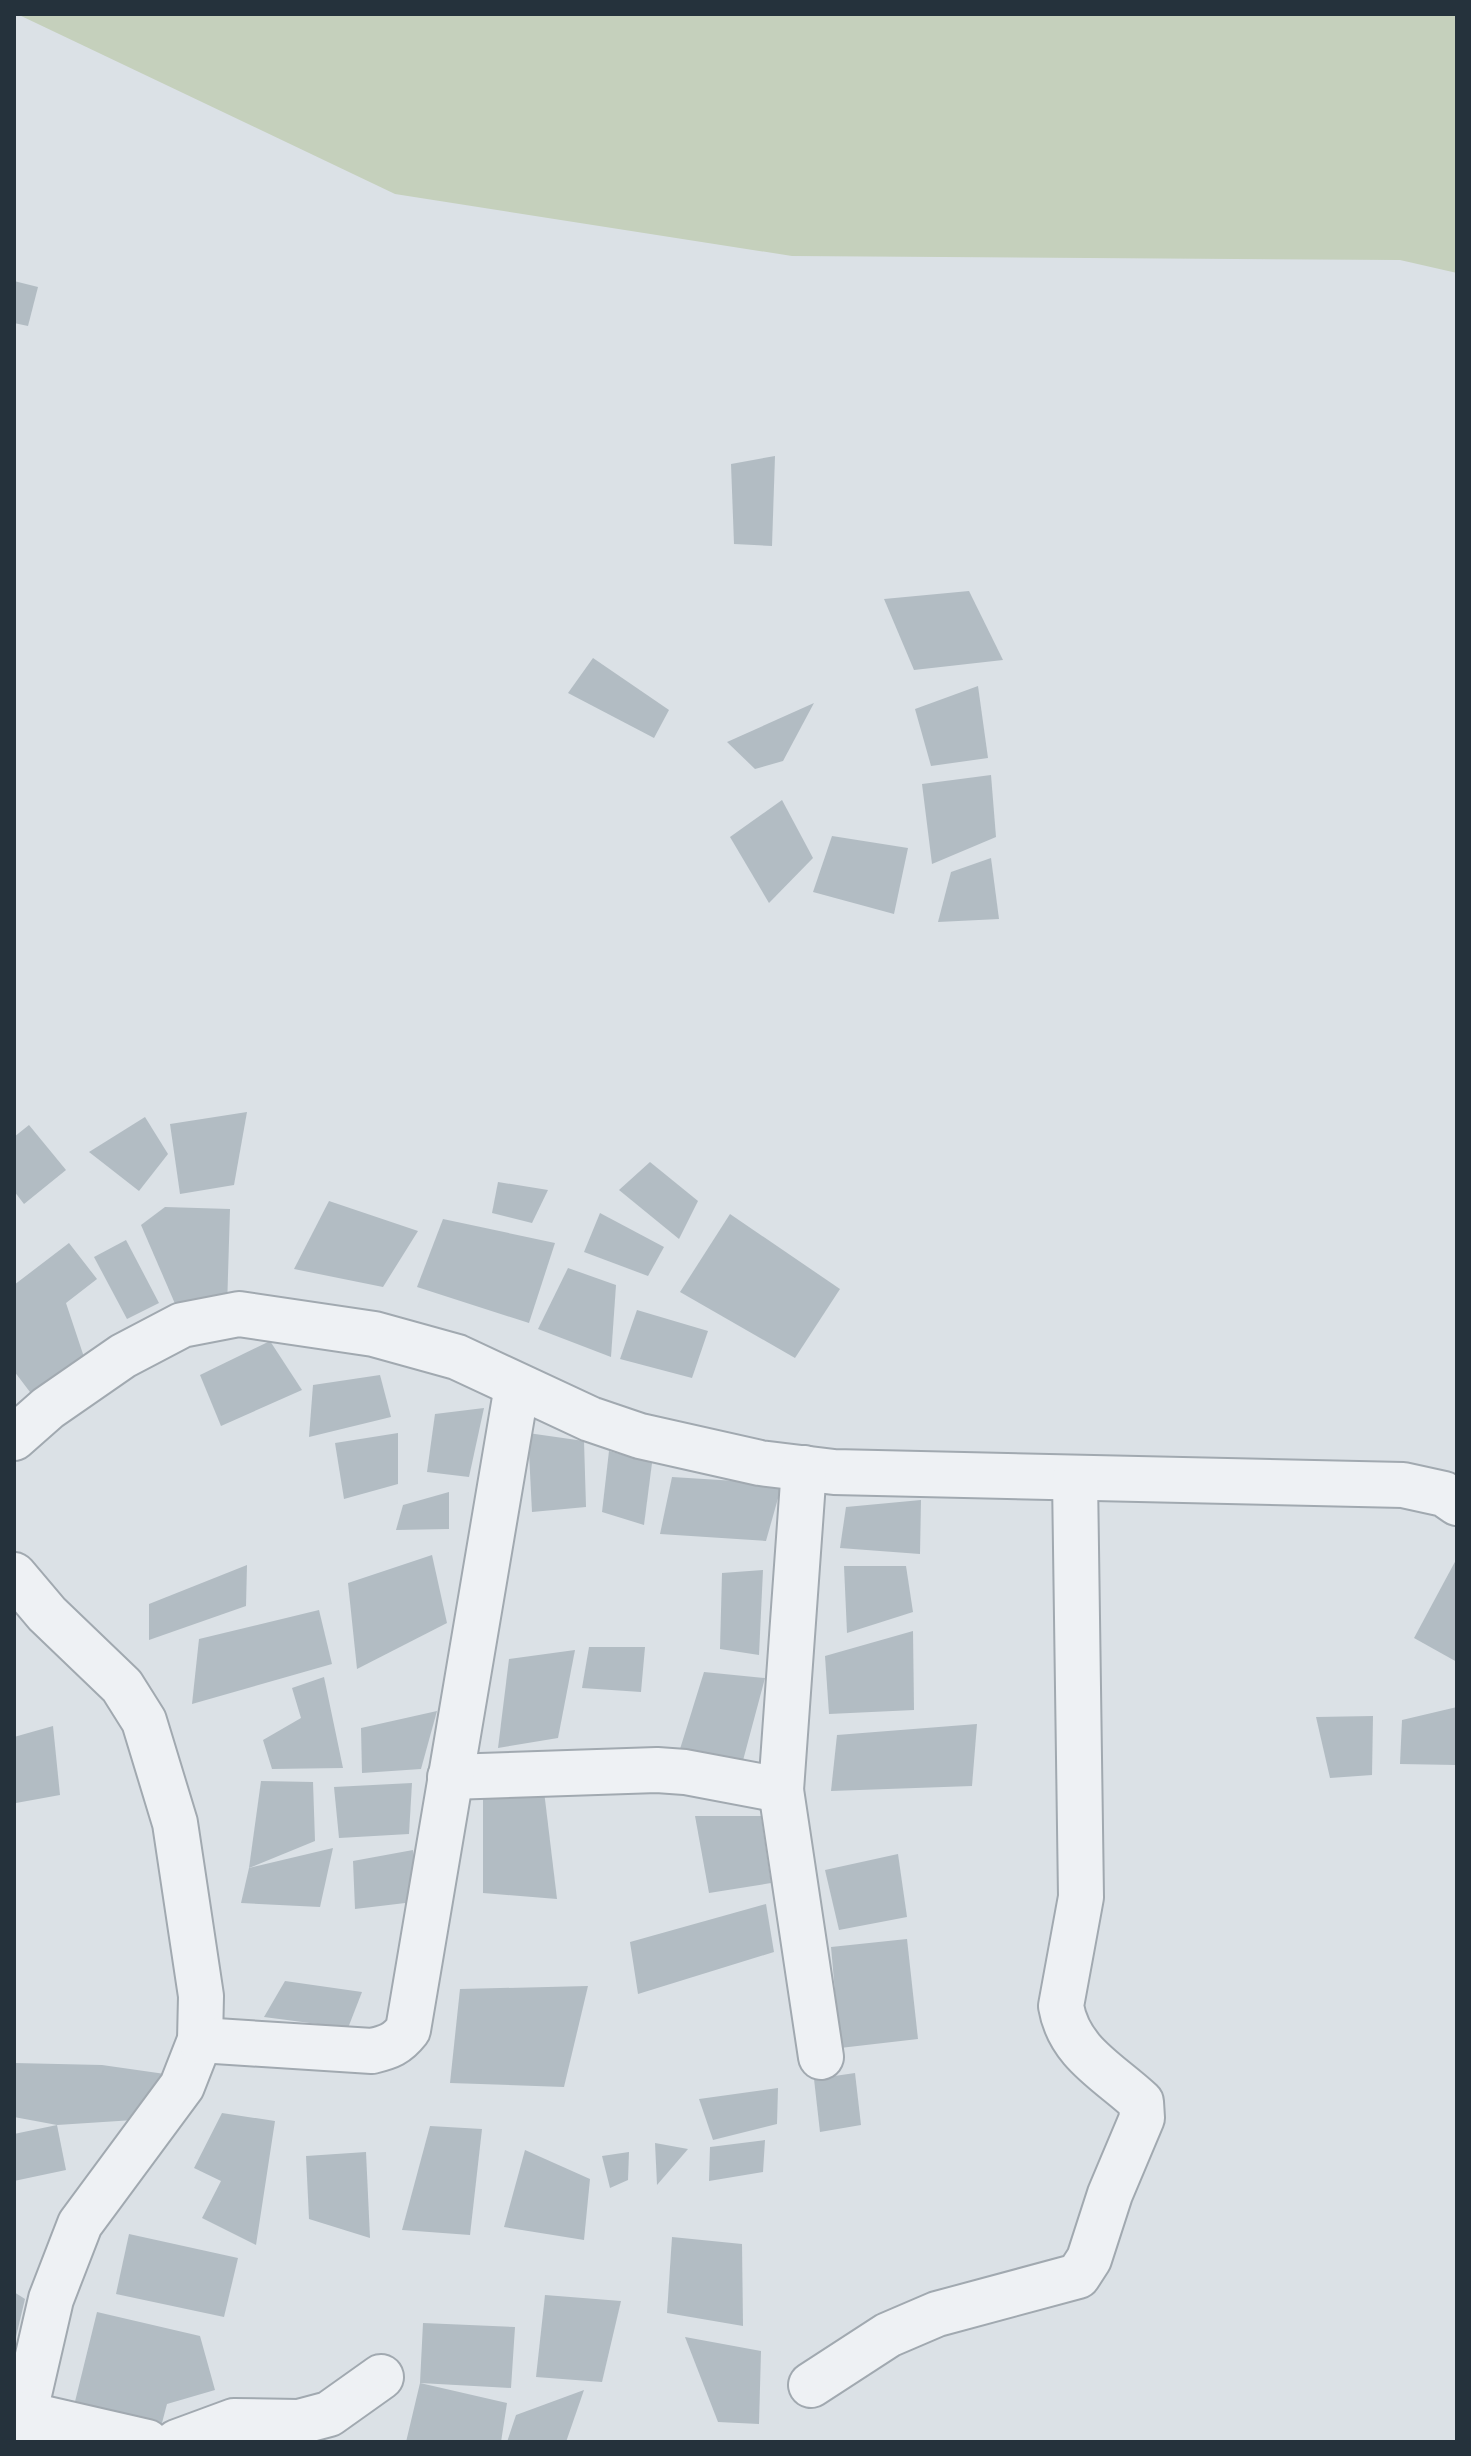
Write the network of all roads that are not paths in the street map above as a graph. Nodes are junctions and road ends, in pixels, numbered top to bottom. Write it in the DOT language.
graph roads {
  1 [pos="517,1386"];
  2 [pos="16,1432"];
  3 [pos="804,1468"];
  4 [pos="1075,1478"];
  5 [pos="1451,1499"];
  6 [pos="14,1575"];
  7 [pos="450,1777"];
  8 [pos="781,1790"];
  9 [pos="200,2040"];
  10 [pos="821,2057"];
  11 [pos="381,2377"];
  12 [pos="811,2385"];
  13 [pos="22,2428"];
  14 [pos="147,2442"];
  15 [pos="177,2442"];
  1 -- 2 [label="street"];
  1 -- 3 [label="street"];
  1 -- 7 [label="street"];
  3 -- 4 [label="street"];
  3 -- 8 [label="street"];
  4 -- 5 [label="street"];
  4 -- 12 [label="street"];
  6 -- 9 [label="street"];
  7 -- 8 [label="street"];
  7 -- 9 [label="street"];
  8 -- 10 [label="street"];
  9 -- 13 [label="street"];
  11 -- 15 [label="street"];
  13 -- 14 [label="street"];
}
